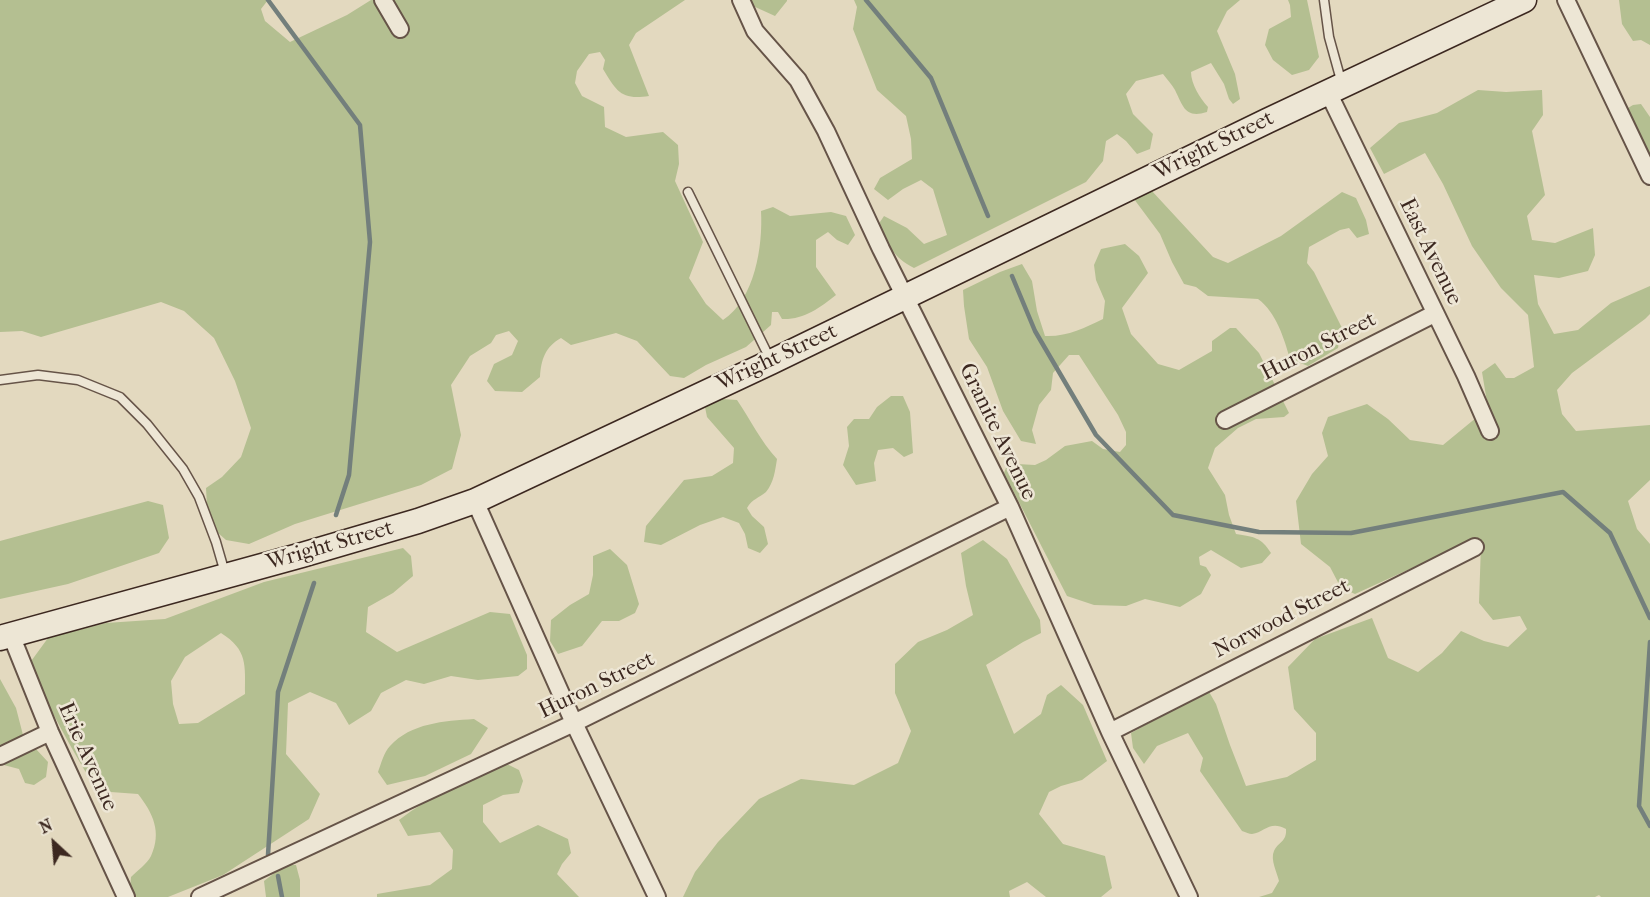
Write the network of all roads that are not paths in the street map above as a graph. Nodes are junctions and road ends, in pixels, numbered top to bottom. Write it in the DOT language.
graph roads {
  1 [pos="382,0"];
  2 [pos="741,0"];
  3 [pos="1324,0"];
  4 [pos="1524,0"];
  5 [pos="1566,0"];
  6 [pos="400,29"];
  7 [pos="1335,88"];
  8 [pos="1650,176"];
  9 [pos="688,192"];
  10 [pos="906,297"];
  11 [pos="1434,314"];
  12 [pos="771,362"];
  13 [pos="0,380"];
  14 [pos="1225,420"];
  15 [pos="1490,431"];
  16 [pos="475,501"];
  17 [pos="1010,507"];
  18 [pos="1475,547"];
  19 [pos="226,576"];
  20 [pos="5,636"];
  21 [pos="574,723"];
  22 [pos="50,732"];
  23 [pos="1110,732"];
  24 [pos="0,756"];
  25 [pos="126,897"];
  26 [pos="200,897"];
  27 [pos="657,897"];
  28 [pos="1189,897"];
  1 -- 6 [label="street"];
  2 -- 10 [label="street, Granite Avenue"];
  3 -- 7 [label="lane"];
  4 -- 7 [label="main road, Wright Street"];
  5 -- 8 [label="street"];
  7 -- 10 [label="main road, Wright Street"];
  7 -- 11 [label="street, East Avenue"];
  9 -- 12 [label="lane"];
  10 -- 12 [label="main road, Wright Street"];
  10 -- 17 [label="street, Granite Avenue"];
  11 -- 14 [label="street, Huron Street"];
  11 -- 15 [label="street, East Avenue"];
  12 -- 16 [label="main road, Wright Street"];
  13 -- 19 [label="lane"];
  16 -- 19 [label="main road, Wright Street"];
  16 -- 21 [label="street"];
  17 -- 21 [label="street, Huron Street"];
  17 -- 23 [label="street, Granite Avenue"];
  18 -- 23 [label="street, Norwood Street"];
  19 -- 20 [label="main road, Wright Street"];
  20 -- 22 [label="street, Erie Avenue"];
  21 -- 26 [label="street, Huron Street"];
  21 -- 27 [label="street"];
  22 -- 24 [label="street"];
  22 -- 25 [label="street, Erie Avenue"];
  23 -- 28 [label="street, Granite Avenue"];
}
